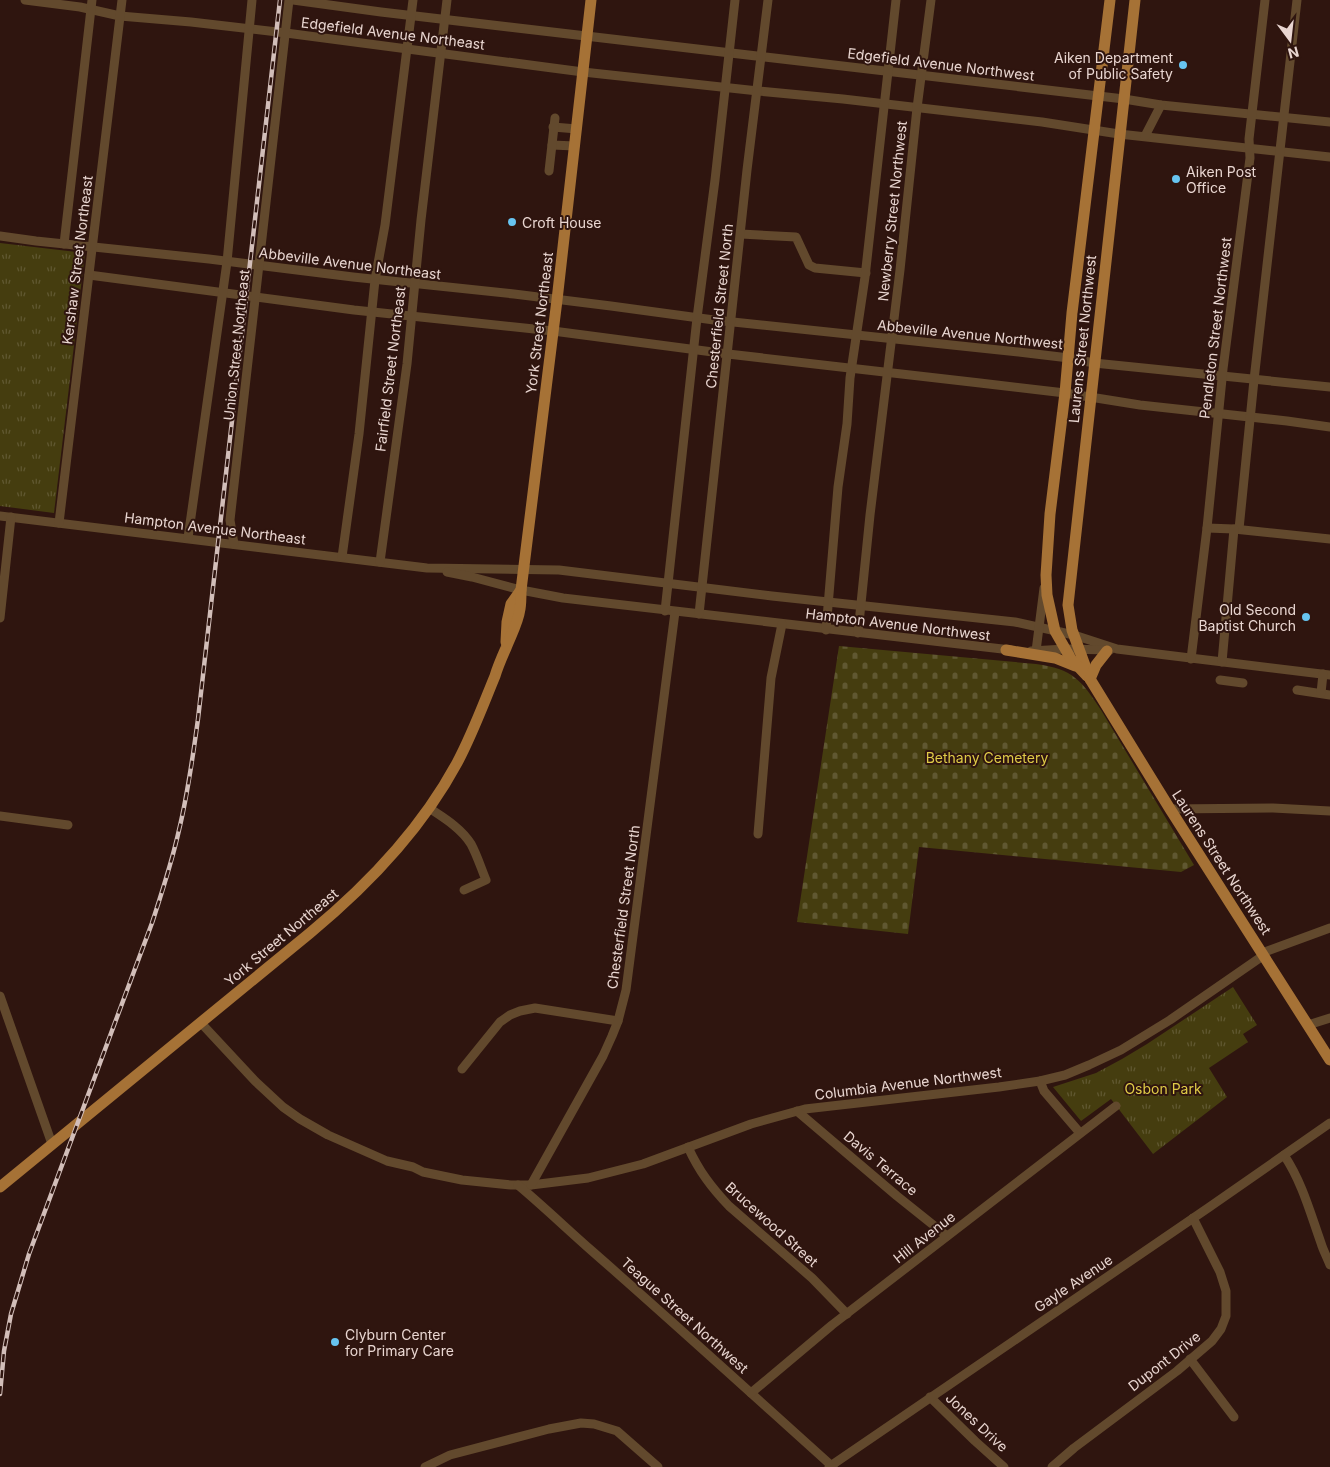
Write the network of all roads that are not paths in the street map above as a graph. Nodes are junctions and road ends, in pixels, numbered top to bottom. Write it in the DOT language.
graph roads {
  1 [pos="25,0"];
  2 [pos="122,0"];
  3 [pos="252,0"];
  4 [pos="291,0"];
  5 [pos="413,0"];
  6 [pos="447,0"];
  7 [pos="591,0"];
  8 [pos="735,0"];
  9 [pos="768,0"];
  10 [pos="896,0"];
  11 [pos="931,0"];
  12 [pos="1110,0"];
  13 [pos="1135,0"];
  14 [pos="1265,0"];
  15 [pos="1297,0"];
  16 [pos="91,5"];
  17 [pos="411,15"];
  18 [pos="120,16"];
  19 [pos="445,19"];
  20 [pos="249,29"];
  21 [pos="286,33"];
  22 [pos="587,36"];
  23 [pos="407,50"];
  24 [pos="440,53"];
  25 [pos="728,53"];
  26 [pos="762,57"];
  27 [pos="584,72"];
  28 [pos="888,72"];
  29 [pos="922,75"];
  30 [pos="725,88"];
  31 [pos="758,91"];
  32 [pos="1098,96"];
  33 [pos="1124,99"];
  34 [pos="885,105"];
  35 [pos="1161,105"];
  36 [pos="917,108"];
  37 [pos="1252,114"];
  38 [pos="1284,117"];
  39 [pos="1330,122"];
  40 [pos="577,130"];
  41 [pos="1093,130"];
  42 [pos="1119,134"];
  43 [pos="1145,136"];
  44 [pos="552,144"];
  45 [pos="575,146"];
  46 [pos="1250,149"];
  47 [pos="1281,152"];
  48 [pos="1330,157"];
  49 [pos="549,171"];
  50 [pos="741,234"];
  51 [pos="0,236"];
  52 [pos="64,244"];
  53 [pos="92,247"];
  54 [pos="226,262"];
  55 [pos="259,266"];
  56 [pos="866,273"];
  57 [pos="89,274"];
  58 [pos="375,280"];
  59 [pos="414,284"];
  60 [pos="222,293"];
  61 [pos="256,297"];
  62 [pos="557,300"];
  63 [pos="371,311"];
  64 [pos="411,315"];
  65 [pos="697,318"];
  66 [pos="730,322"];
  67 [pos="553,330"];
  68 [pos="857,335"];
  69 [pos="892,339"];
  70 [pos="693,349"];
  71 [pos="728,354"];
  72 [pos="1069,358"];
  73 [pos="1094,363"];
  74 [pos="852,368"];
  75 [pos="888,372"];
  76 [pos="1223,376"];
  77 [pos="1254,380"];
  78 [pos="1330,387"];
  79 [pos="1066,393"];
  80 [pos="1090,397"];
  81 [pos="1219,414"];
  82 [pos="1250,417"];
  83 [pos="1330,427"];
  84 [pos="0,516"];
  85 [pos="11,517"];
  86 [pos="59,523"];
  87 [pos="1207,528"];
  88 [pos="1236,529"];
  89 [pos="188,538"];
  90 [pos="1330,539"];
  91 [pos="234,544"];
  92 [pos="342,557"];
  93 [pos="380,562"];
  94 [pos="427,568"];
  95 [pos="524,570"];
  96 [pos="1046,575"];
  97 [pos="668,583"];
  98 [pos="702,587"];
  99 [pos="521,590"];
  100 [pos="829,602"];
  101 [pos="860,606"];
  102 [pos="1050,609"];
  103 [pos="1069,610"];
  104 [pos="665,611"];
  105 [pos="675,612"];
  106 [pos="699,614"];
  107 [pos="0,618"];
  108 [pos="782,624"];
  109 [pos="1038,627"];
  110 [pos="826,630"];
  111 [pos="1055,631"];
  112 [pos="858,633"];
  113 [pos="1074,635"];
  114 [pos="1065,649"];
  115 [pos="1079,649"];
  116 [pos="1006,650"];
  117 [pos="1112,650"];
  118 [pos="1036,651"];
  119 [pos="1191,659"];
  120 [pos="1226,663"];
  121 [pos="1078,666"];
  122 [pos="1327,675"];
  123 [pos="1090,679"];
  124 [pos="1243,683"];
  125 [pos="1297,690"];
  126 [pos="1325,694"];
  127 [pos="429,808"];
  128 [pos="1170,810"];
  129 [pos="1330,811"];
  130 [pos="0,816"];
  131 [pos="68,825"];
  132 [pos="758,834"];
  133 [pos="464,890"];
  134 [pos="1330,928"];
  135 [pos="1263,954"];
  136 [pos="0,996"];
  137 [pos="1330,1018"];
  138 [pos="618,1021"];
  139 [pos="200,1023"];
  140 [pos="1308,1025"];
  141 [pos="1330,1060"];
  142 [pos="462,1068"];
  143 [pos="1040,1080"];
  144 [pos="1116,1106"];
  145 [pos="796,1111"];
  146 [pos="1330,1122"];
  147 [pos="1080,1133"];
  148 [pos="52,1144"];
  149 [pos="688,1148"];
  150 [pos="1284,1155"];
  151 [pos="518,1185"];
  152 [pos="532,1185"];
  153 [pos="0,1187"];
  154 [pos="1193,1218"];
  155 [pos="947,1236"];
  156 [pos="1330,1265"];
  157 [pos="847,1314"];
  158 [pos="1190,1360"];
  159 [pos="751,1393"];
  160 [pos="930,1397"];
  161 [pos="1234,1418"];
  162 [pos="831,1466"];
  163 [pos="425,1467"];
  164 [pos="658,1467"];
  165 [pos="1004,1467"];
  166 [pos="1052,1467"];
  1 -- 16 [label="street, Edgefield Avenue Northeast"];
  2 -- 18 [label="street, Kershaw Street Northeast"];
  3 -- 20 [label="street, Union Street Northeast"];
  4 -- 17 [label="street, Edgefield Avenue Northeast"];
  4 -- 21 [label="street, Union Street Northeast"];
  5 -- 17 [label="street, Fairfield Street Northeast"];
  6 -- 19 [label="street, Fairfield Street Northeast"];
  7 -- 22 [label="main road, York Street Northeast"];
  8 -- 25 [label="street, Chesterfield Street North"];
  9 -- 26 [label="street, Chesterfield Street North"];
  10 -- 28 [label="street, Newberry Street Northwest"];
  11 -- 29 [label="street, Newberry Street Northwest"];
  12 -- 32 [label="main road, Laurens Street Northwest"];
  13 -- 33 [label="main road, Laurens Street Northwest"];
  14 -- 37 [label="street, Pendleton Street Northwest"];
  15 -- 38 [label="street"];
  16 -- 18 [label="street, Edgefield Avenue Northeast"];
  16 -- 52 [label="street, Kershaw Street Northeast"];
  17 -- 19 [label="street, Edgefield Avenue Northeast"];
  17 -- 23 [label="street, Fairfield Street Northeast"];
  18 -- 20 [label="street, Edgefield Avenue Northeast"];
  18 -- 53 [label="street, Kershaw Street Northeast"];
  19 -- 22 [label="street, Edgefield Avenue Northeast"];
  19 -- 24 [label="street, Fairfield Street Northeast"];
  20 -- 21 [label="street, Edgefield Avenue Northeast"];
  20 -- 54 [label="street, Union Street Northeast"];
  21 -- 23 [label="street, Edgefield Avenue Northeast"];
  21 -- 55 [label="street, Union Street Northeast"];
  22 -- 25 [label="street, Edgefield Avenue Northeast"];
  22 -- 27 [label="main road, York Street Northeast"];
  23 -- 24 [label="street, Edgefield Avenue Northeast"];
  23 -- 58 [label="street, Fairfield Street Northeast"];
  24 -- 27 [label="street, Edgefield Avenue Northeast"];
  24 -- 59 [label="street, Fairfield Street Northeast"];
  25 -- 26 [label="street, Edgefield Avenue Northwest"];
  25 -- 30 [label="street, Chesterfield Street North"];
  26 -- 28 [label="street, Edgefield Avenue Northwest"];
  26 -- 31 [label="street, Chesterfield Street North"];
  27 -- 30 [label="street, Edgefield Avenue Northeast"];
  27 -- 40 [label="main road, York Street Northeast"];
  28 -- 29 [label="street, Edgefield Avenue Northwest"];
  28 -- 34 [label="street, Newberry Street Northwest"];
  29 -- 32 [label="street, Edgefield Avenue Northwest"];
  29 -- 36 [label="street, Newberry Street Northwest"];
  30 -- 31 [label="street, Edgefield Avenue Northeast"];
  30 -- 65 [label="street, Chesterfield Street North"];
  31 -- 34 [label="street"];
  31 -- 50 [label="street, Chesterfield Street North"];
  32 -- 33 [label="street, Edgefield Avenue Northwest"];
  32 -- 41 [label="main road, Laurens Street Northwest"];
  33 -- 35 [label="street, Edgefield Avenue Northwest"];
  33 -- 42 [label="main road, Laurens Street Northwest"];
  34 -- 36 [label="street"];
  34 -- 56 [label="street, Newberry Street Northwest"];
  35 -- 37 [label="street, Edgefield Avenue Northwest"];
  35 -- 43 [label="street"];
  36 -- 41 [label="street"];
  36 -- 69 [label="street, Newberry Street Northwest"];
  37 -- 38 [label="street, Edgefield Avenue Northwest"];
  37 -- 46 [label="street, Pendleton Street Northwest"];
  38 -- 39 [label="street, Edgefield Avenue Northwest"];
  38 -- 47 [label="street"];
  40 -- 44 [label="street"];
  40 -- 45 [label="main road, York Street Northeast"];
  41 -- 42 [label="street"];
  41 -- 72 [label="main road, Laurens Street Northwest"];
  42 -- 43 [label="street"];
  42 -- 73 [label="main road, Laurens Street Northwest"];
  43 -- 46 [label="street"];
  44 -- 45 [label="street"];
  44 -- 49 [label="street"];
  45 -- 62 [label="main road, York Street Northeast"];
  46 -- 47 [label="street"];
  46 -- 76 [label="street, Pendleton Street Northwest"];
  47 -- 48 [label="street"];
  47 -- 77 [label="street"];
  50 -- 56 [label="street"];
  50 -- 66 [label="street, Chesterfield Street North"];
  51 -- 52 [label="street, Abbeville Avenue Northeast"];
  52 -- 53 [label="street, Abbeville Avenue Northeast"];
  53 -- 54 [label="street, Abbeville Avenue Northeast"];
  53 -- 57 [label="street, Kershaw Street Northeast"];
  54 -- 55 [label="street, Abbeville Avenue Northeast"];
  54 -- 60 [label="street, Union Street Northeast"];
  55 -- 58 [label="street, Abbeville Avenue Northeast"];
  55 -- 61 [label="street, Union Street Northeast"];
  56 -- 68 [label="street, Newberry Street Northwest"];
  57 -- 60 [label="street"];
  57 -- 86 [label="street, Kershaw Street Northeast"];
  58 -- 59 [label="street, Abbeville Avenue Northeast"];
  58 -- 63 [label="street, Fairfield Street Northeast"];
  59 -- 62 [label="street, Abbeville Avenue Northeast"];
  59 -- 64 [label="street, Fairfield Street Northeast"];
  60 -- 61 [label="street"];
  60 -- 89 [label="street, Union Street Northeast"];
  61 -- 63 [label="street"];
  61 -- 91 [label="street, Union Street Northeast"];
  62 -- 65 [label="street, Abbeville Avenue Northeast"];
  62 -- 67 [label="main road, York Street Northeast"];
  63 -- 64 [label="street"];
  63 -- 92 [label="street, Fairfield Street Northeast"];
  64 -- 67 [label="street"];
  64 -- 93 [label="street, Fairfield Street Northeast"];
  65 -- 66 [label="street, Abbeville Avenue Northwest"];
  65 -- 70 [label="street, Chesterfield Street North"];
  66 -- 68 [label="street, Abbeville Avenue Northwest"];
  66 -- 71 [label="street, Chesterfield Street North"];
  67 -- 70 [label="street"];
  67 -- 95 [label="main road, York Street Northeast"];
  68 -- 69 [label="street, Abbeville Avenue Northwest"];
  68 -- 74 [label="street, Newberry Street Northwest"];
  69 -- 72 [label="street, Abbeville Avenue Northwest"];
  69 -- 75 [label="street, Newberry Street Northwest"];
  70 -- 71 [label="street"];
  70 -- 97 [label="street, Chesterfield Street North"];
  71 -- 74 [label="street"];
  71 -- 98 [label="street, Chesterfield Street North"];
  72 -- 73 [label="street, Abbeville Avenue Northwest"];
  72 -- 79 [label="main road, Laurens Street Northwest"];
  73 -- 76 [label="street, Abbeville Avenue Northwest"];
  73 -- 80 [label="main road, Laurens Street Northwest"];
  74 -- 75 [label="street"];
  74 -- 100 [label="street, Newberry Street Northwest"];
  75 -- 79 [label="street"];
  75 -- 101 [label="street, Newberry Street Northwest"];
  76 -- 77 [label="street, Abbeville Avenue Northwest"];
  76 -- 81 [label="street, Pendleton Street Northwest"];
  77 -- 78 [label="street, Abbeville Avenue Northwest"];
  77 -- 82 [label="street"];
  79 -- 80 [label="street"];
  79 -- 96 [label="main road, Laurens Street Northwest"];
  80 -- 81 [label="street"];
  80 -- 103 [label="main road, Laurens Street Northwest"];
  81 -- 82 [label="street"];
  81 -- 87 [label="street, Pendleton Street Northwest"];
  82 -- 83 [label="street"];
  82 -- 88 [label="street"];
  84 -- 85 [label="street, Hampton Avenue Northeast"];
  85 -- 86 [label="street, Hampton Avenue Northeast"];
  85 -- 107 [label="street"];
  86 -- 89 [label="street, Hampton Avenue Northeast"];
  87 -- 88 [label="street"];
  87 -- 119 [label="street, Pendleton Street Northwest"];
  88 -- 90 [label="street"];
  88 -- 120 [label="street"];
  89 -- 91 [label="street, Hampton Avenue Northeast"];
  91 -- 92 [label="street, Hampton Avenue Northeast"];
  92 -- 93 [label="street, Hampton Avenue Northeast"];
  93 -- 94 [label="street, Hampton Avenue Northeast"];
  94 -- 95 [label="street, Hampton Avenue Northeast"];
  94 -- 99 [label="street, Hampton Avenue Northeast"];
  95 -- 97 [label="street, Hampton Avenue Northeast"];
  95 -- 99 [label="main road, York Street Northeast"];
  96 -- 102 [label="main road, Laurens Street Northwest"];
  96 -- 109 [label="street, Laurens Street Northwest"];
  97 -- 98 [label="street, Hampton Avenue Northeast"];
  97 -- 104 [label="street, Chesterfield Street North"];
  98 -- 100 [label="street, Hampton Avenue Northwest"];
  98 -- 106 [label="street, Chesterfield Street North"];
  99 -- 104 [label="street, Hampton Avenue Northeast"];
  99 -- 127 [label="main road, York Street Northeast"];
  100 -- 101 [label="street, Hampton Avenue Northwest"];
  100 -- 110 [label="street, Newberry Street Northwest"];
  101 -- 109 [label="street, Hampton Avenue Northwest"];
  101 -- 112 [label="street, Newberry Street Northwest"];
  102 -- 103 [label="main road"];
  102 -- 111 [label="main road, Laurens Street Northwest"];
  103 -- 113 [label="main road, Laurens Street Northwest"];
  104 -- 105 [label="street, Hampton Avenue Northeast"];
  105 -- 106 [label="street, Hampton Avenue Northwest"];
  105 -- 138 [label="street, Chesterfield Street North"];
  106 -- 108 [label="street, Hampton Avenue Northwest"];
  108 -- 110 [label="street, Hampton Avenue Northwest"];
  108 -- 132 [label="street"];
  109 -- 111 [label="street, Hampton Avenue Northwest"];
  109 -- 118 [label="street, Laurens Street Northwest"];
  110 -- 112 [label="street, Hampton Avenue Northwest"];
  111 -- 113 [label="street, Hampton Avenue Northwest"];
  111 -- 114 [label="main road, Laurens Street Northwest"];
  112 -- 116 [label="street, Hampton Avenue Northwest"];
  113 -- 115 [label="main road, Laurens Street Northwest"];
  113 -- 117 [label="street, Hampton Avenue Northwest"];
  114 -- 115 [label="street, Hampton Avenue Northwest"];
  114 -- 118 [label="street, Hampton Avenue Northwest"];
  114 -- 121 [label="main road, Laurens Street Northwest"];
  115 -- 117 [label="street, Hampton Avenue Northwest"];
  115 -- 123 [label="main road, Laurens Street Northwest"];
  116 -- 118 [label="street, Hampton Avenue Northwest"];
  116 -- 121 [label="main road"];
  117 -- 119 [label="street, Hampton Avenue Northwest"];
  117 -- 123 [label="main road"];
  119 -- 120 [label="street, Hampton Avenue Northwest"];
  120 -- 122 [label="street, Hampton Avenue Northwest"];
  120 -- 124 [label="street"];
  121 -- 123 [label="main road, Laurens Street Northwest"];
  122 -- 126 [label="street"];
  123 -- 128 [label="main road, Laurens Street Northwest"];
  125 -- 126 [label="street"];
  127 -- 133 [label="street"];
  127 -- 139 [label="main road, York Street Northeast"];
  128 -- 129 [label="street"];
  128 -- 135 [label="main road, Laurens Street Northwest"];
  130 -- 131 [label="street"];
  134 -- 135 [label="street, Columbia Avenue Northwest"];
  135 -- 140 [label="main road, Laurens Street Northwest"];
  135 -- 143 [label="street, Columbia Avenue Northwest"];
  136 -- 148 [label="street"];
  137 -- 140 [label="street"];
  138 -- 142 [label="street"];
  138 -- 152 [label="street, Chesterfield Street North"];
  139 -- 148 [label="main road, York Street Northeast"];
  139 -- 151 [label="street, Columbia Avenue Northwest"];
  140 -- 141 [label="main road, Laurens Street Northwest"];
  143 -- 145 [label="street, Columbia Avenue Northwest"];
  143 -- 147 [label="street"];
  144 -- 147 [label="street, Hill Avenue"];
  145 -- 149 [label="street, Columbia Avenue Northwest"];
  145 -- 155 [label="street, Davis Terrace"];
  146 -- 150 [label="street, Gayle Avenue"];
  147 -- 155 [label="street, Hill Avenue"];
  148 -- 153 [label="main road, York Street Northeast"];
  149 -- 152 [label="street, Columbia Avenue Northwest"];
  149 -- 157 [label="street, Brucewood Street"];
  150 -- 154 [label="street, Gayle Avenue"];
  150 -- 156 [label="street"];
  151 -- 152 [label="street, Columbia Avenue Northwest"];
  151 -- 159 [label="street, Teague Street Northwest"];
  154 -- 158 [label="street, Dupont Drive"];
  154 -- 160 [label="street, Gayle Avenue"];
  155 -- 157 [label="street, Hill Avenue"];
  157 -- 159 [label="street, Hill Avenue"];
  158 -- 161 [label="street"];
  158 -- 166 [label="street, Dupont Drive"];
  159 -- 162 [label="street, Teague Street Northwest"];
  160 -- 162 [label="street, Gayle Avenue"];
  160 -- 165 [label="street, Jones Drive"];
  163 -- 164 [label="street"];
}
